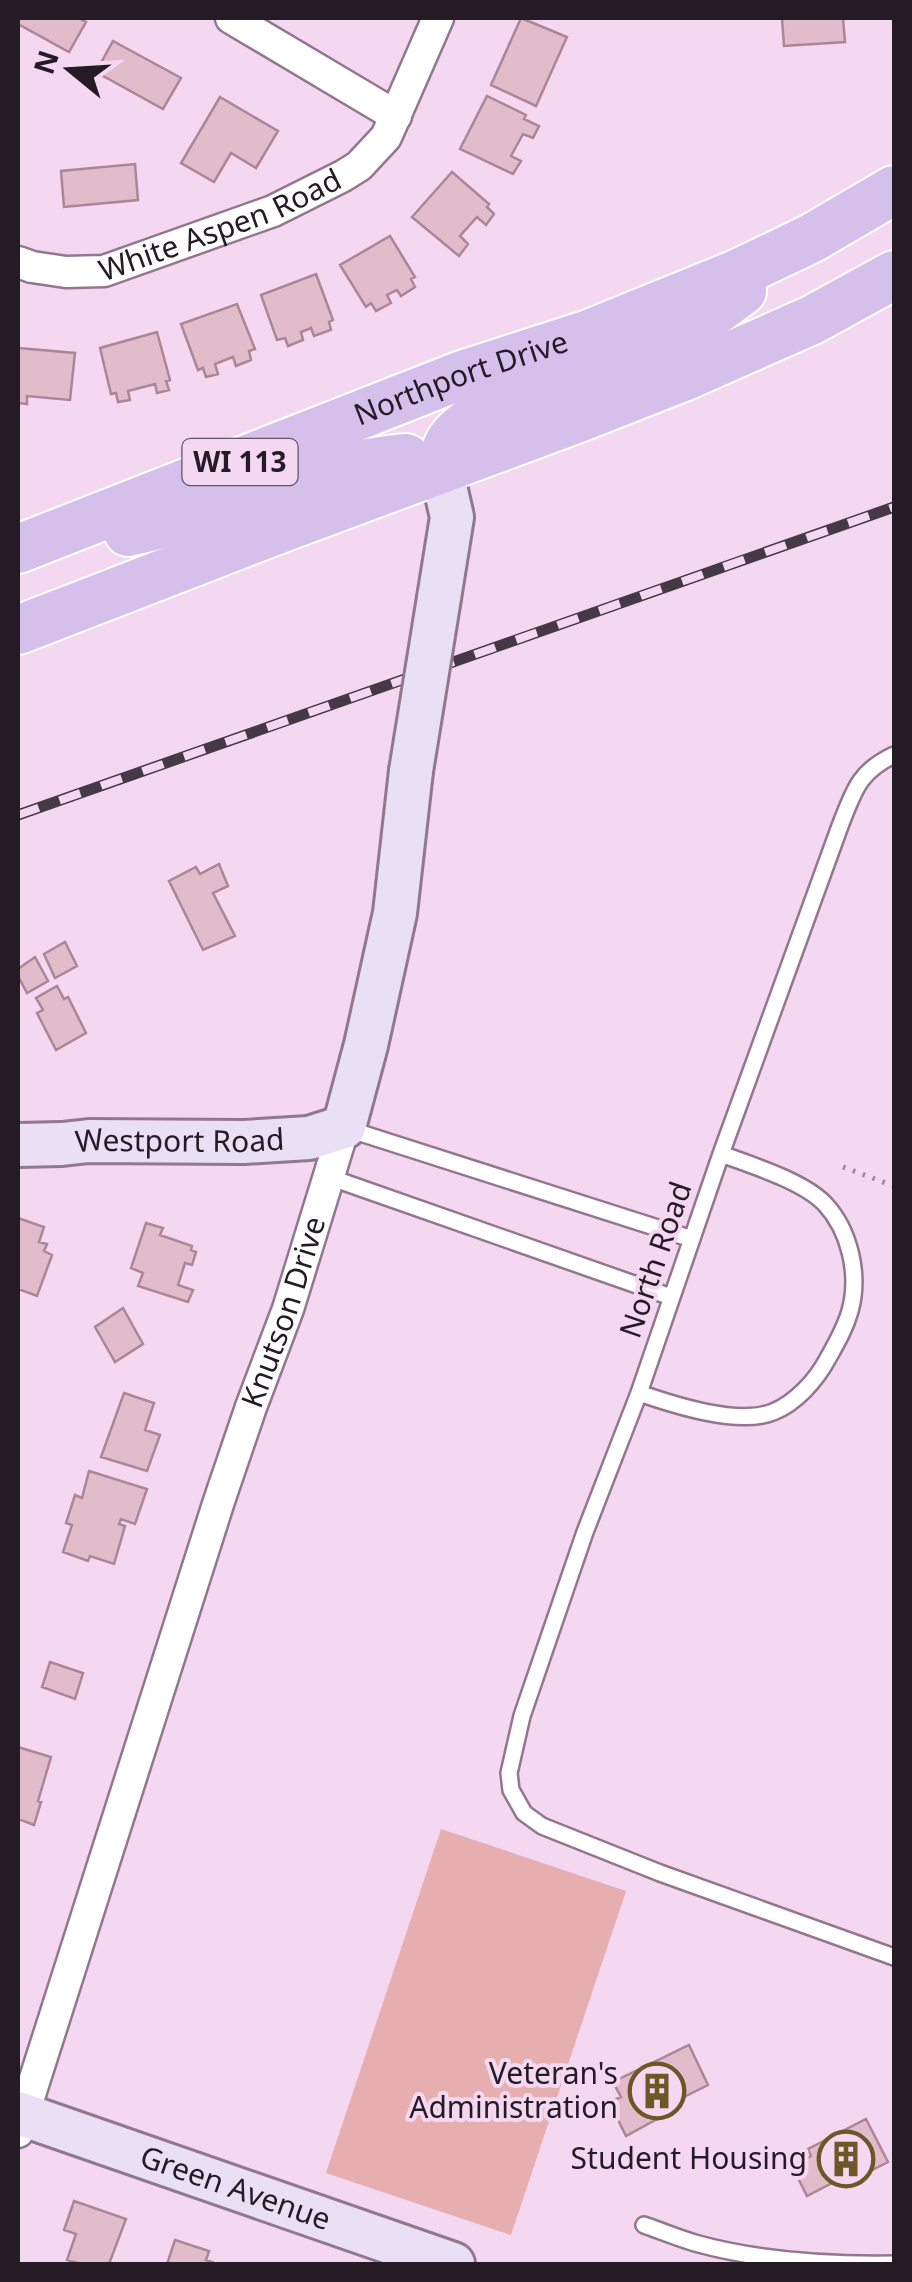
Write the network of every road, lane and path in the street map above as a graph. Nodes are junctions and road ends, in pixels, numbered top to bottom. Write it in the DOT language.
graph roads {
  1 [pos="231,18"];
  2 [pos="438,18"];
  3 [pos="396,116"];
  4 [pos="894,190"];
  5 [pos="812,238"];
  6 [pos="18,262"];
  7 [pos="894,275"];
  8 [pos="441,469"];
  9 [pos="18,553"];
  10 [pos="18,630"];
  11 [pos="894,755"];
  12 [pos="344,1127"];
  13 [pos="18,1145"];
  14 [pos="722,1154"];
  15 [pos="843,1167"];
  16 [pos="329,1177"];
  17 [pos="894,1186"];
  18 [pos="692,1239"];
  19 [pos="672,1297"];
  20 [pos="639,1393"];
  21 [pos="894,1957"];
  22 [pos="19,2120"];
  23 [pos="644,2225"];
  24 [pos="454,2264"];
  25 [pos="894,2264"];
  1 -- 3 [label="street"];
  2 -- 3 [label="street, White Aspen Road"];
  3 -- 6 [label="street, White Aspen Road"];
  4 -- 5 [label="main road, Northport Drive / WI 113"];
  5 -- 8 [label="main road"];
  5 -- 9 [label="main road, Northport Drive / WI 113"];
  7 -- 8 [label="main road, WI 113"];
  8 -- 9 [label="main road"];
  8 -- 10 [label="main road, WI 113"];
  8 -- 12 [label="street, Knutson Drive, bridge"];
  11 -- 14 [label="lane, North Road"];
  12 -- 13 [label="street, Westport Road"];
  12 -- 16 [label="street, Knutson Drive"];
  12 -- 18 [label="lane"];
  14 -- 18 [label="lane, North Road"];
  14 -- 20 [label="lane"];
  15 -- 17 [label="path"];
  16 -- 19 [label="lane"];
  16 -- 22 [label="street, Knutson Drive"];
  18 -- 19 [label="lane, North Road"];
  19 -- 20 [label="lane, North Road"];
  20 -- 21 [label="lane, North Road"];
  22 -- 24 [label="street, Green Avenue"];
  23 -- 25 [label="lane"];
}
